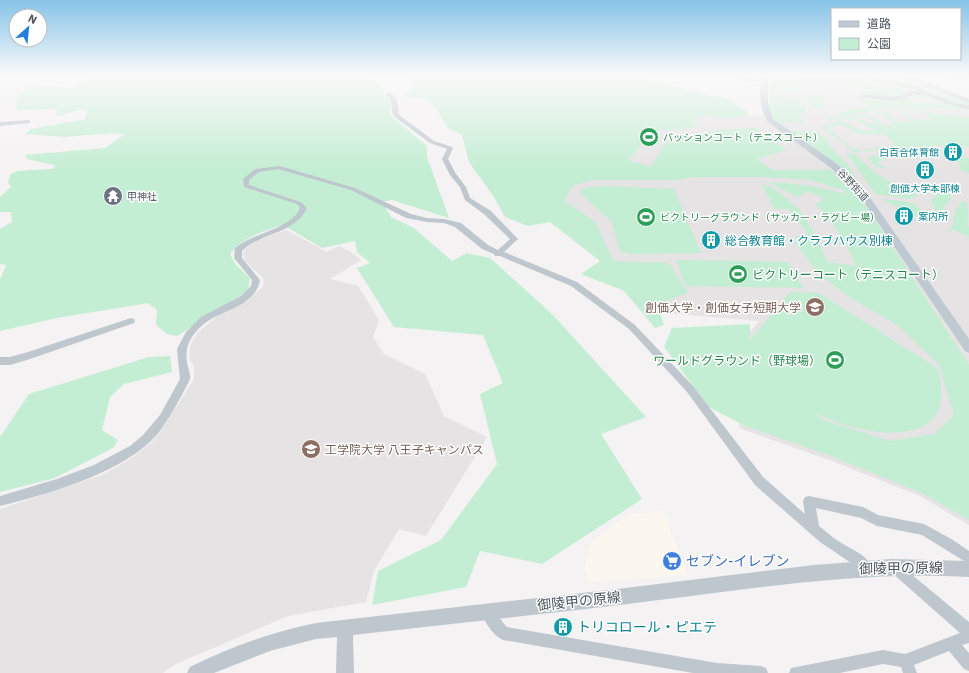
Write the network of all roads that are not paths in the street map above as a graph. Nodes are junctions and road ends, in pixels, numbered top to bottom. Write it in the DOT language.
graph roads {
  1 [pos="395,106"];
  2 [pos="764,106"];
  3 [pos="28,122"];
  4 [pos="0,124"];
  5 [pos="498,254"];
  6 [pos="131,322"];
  7 [pos="969,348"];
  8 [pos="0,361"];
  9 [pos="0,501"];
  10 [pos="814,529"];
  11 [pos="969,558"];
  12 [pos="892,566"];
  13 [pos="866,567"];
  14 [pos="969,569"];
  15 [pos="487,611"];
  16 [pos="345,628"];
  17 [pos="969,631"];
  18 [pos="969,636"];
  19 [pos="951,643"];
  20 [pos="969,664"];
  21 [pos="908,667"];
  22 [pos="196,673"];
  23 [pos="345,673"];
  24 [pos="761,673"];
  25 [pos="796,673"];
  1 -- 5 [label="street"];
  2 -- 7 [label="main road, 谷野街道"];
  3 -- 4 [label="street"];
  5 -- 9 [label="street"];
  5 -- 10 [label="street"];
  6 -- 8 [label="street"];
  10 -- 11 [label="street"];
  10 -- 13 [label="street"];
  12 -- 13 [label="street, 御陵甲の原線"];
  12 -- 14 [label="street, 御陵甲の原線"];
  12 -- 17 [label="street"];
  13 -- 15 [label="street, 御陵甲の原線"];
  15 -- 16 [label="street, 御陵甲の原線"];
  15 -- 24 [label="street"];
  16 -- 22 [label="street, 御陵甲の原線"];
  16 -- 23 [label="street"];
  18 -- 19 [label="street"];
  19 -- 20 [label="street"];
  19 -- 21 [label="street"];
  21 -- 25 [label="street"];
}
